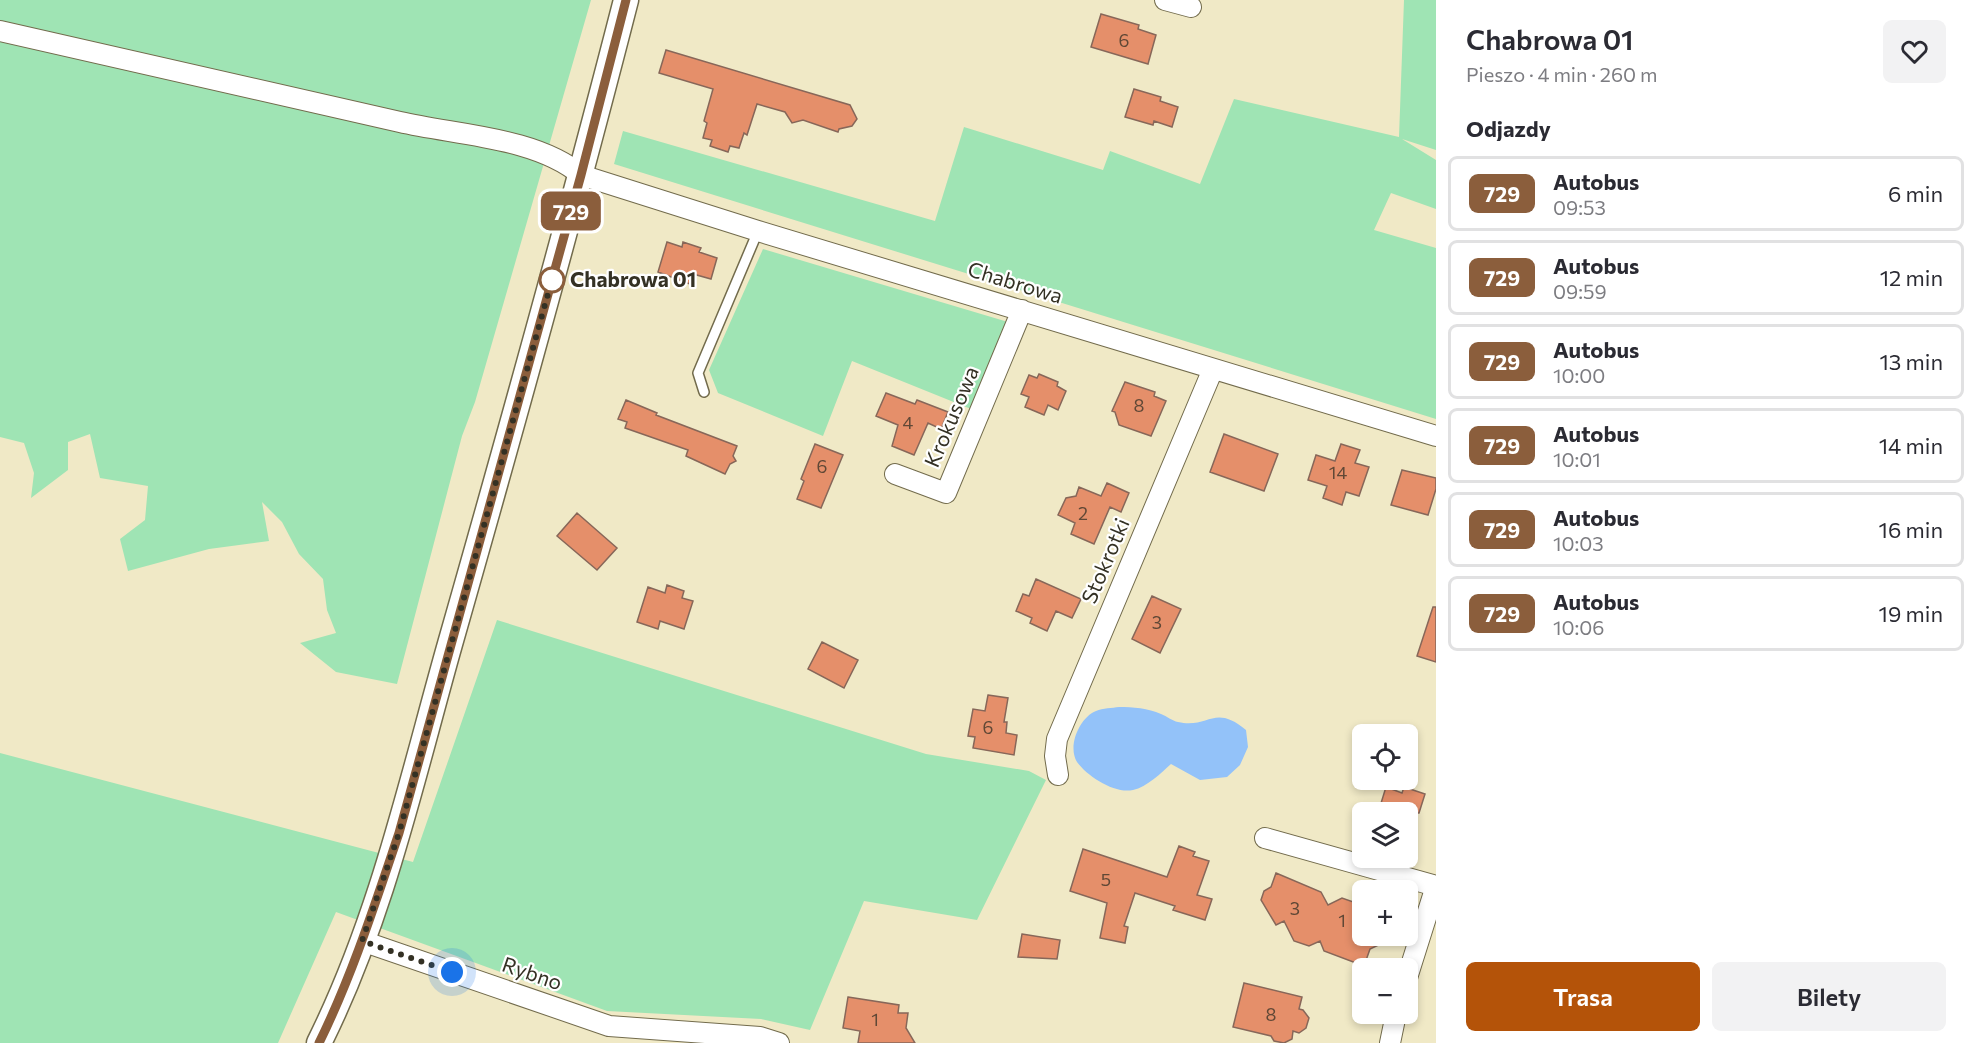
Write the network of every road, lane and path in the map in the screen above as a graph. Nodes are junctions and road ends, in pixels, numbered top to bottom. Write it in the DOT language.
graph roads {
  1 [pos="626,0"];
  2 [pos="1165,0"];
  3 [pos="1191,7"];
  4 [pos="0,31"];
  5 [pos="581,175"];
  6 [pos="758,231"];
  7 [pos="1022,310"];
  8 [pos="1213,369"];
  9 [pos="704,392"];
  10 [pos="1436,435"];
  11 [pos="895,474"];
  12 [pos="1058,775"];
  13 [pos="1264,838"];
  14 [pos="1436,886"];
  15 [pos="362,941"];
  16 [pos="1413,958"];
  17 [pos="1394,1024"];
  18 [pos="655,1036"];
  19 [pos="319,1043"];
  20 [pos="779,1043"];
  21 [pos="1390,1043"];
  1 -- 5 [label="street"];
  2 -- 3 [label="street"];
  4 -- 5 [label="street, Chabrowa"];
  5 -- 6 [label="street, Chabrowa"];
  5 -- 15 [label="street"];
  6 -- 7 [label="street, Chabrowa"];
  6 -- 9 [label="lane"];
  7 -- 8 [label="street, Chabrowa"];
  7 -- 11 [label="street, Krokusowa"];
  8 -- 10 [label="street, Chabrowa"];
  8 -- 12 [label="street, Stokrotki"];
  13 -- 14 [label="street"];
  14 -- 16 [label="street"];
  15 -- 18 [label="street, Rybno"];
  15 -- 19 [label="street"];
  17 -- 21 [label="street"];
  18 -- 20 [label="street, Rybno"];
}
